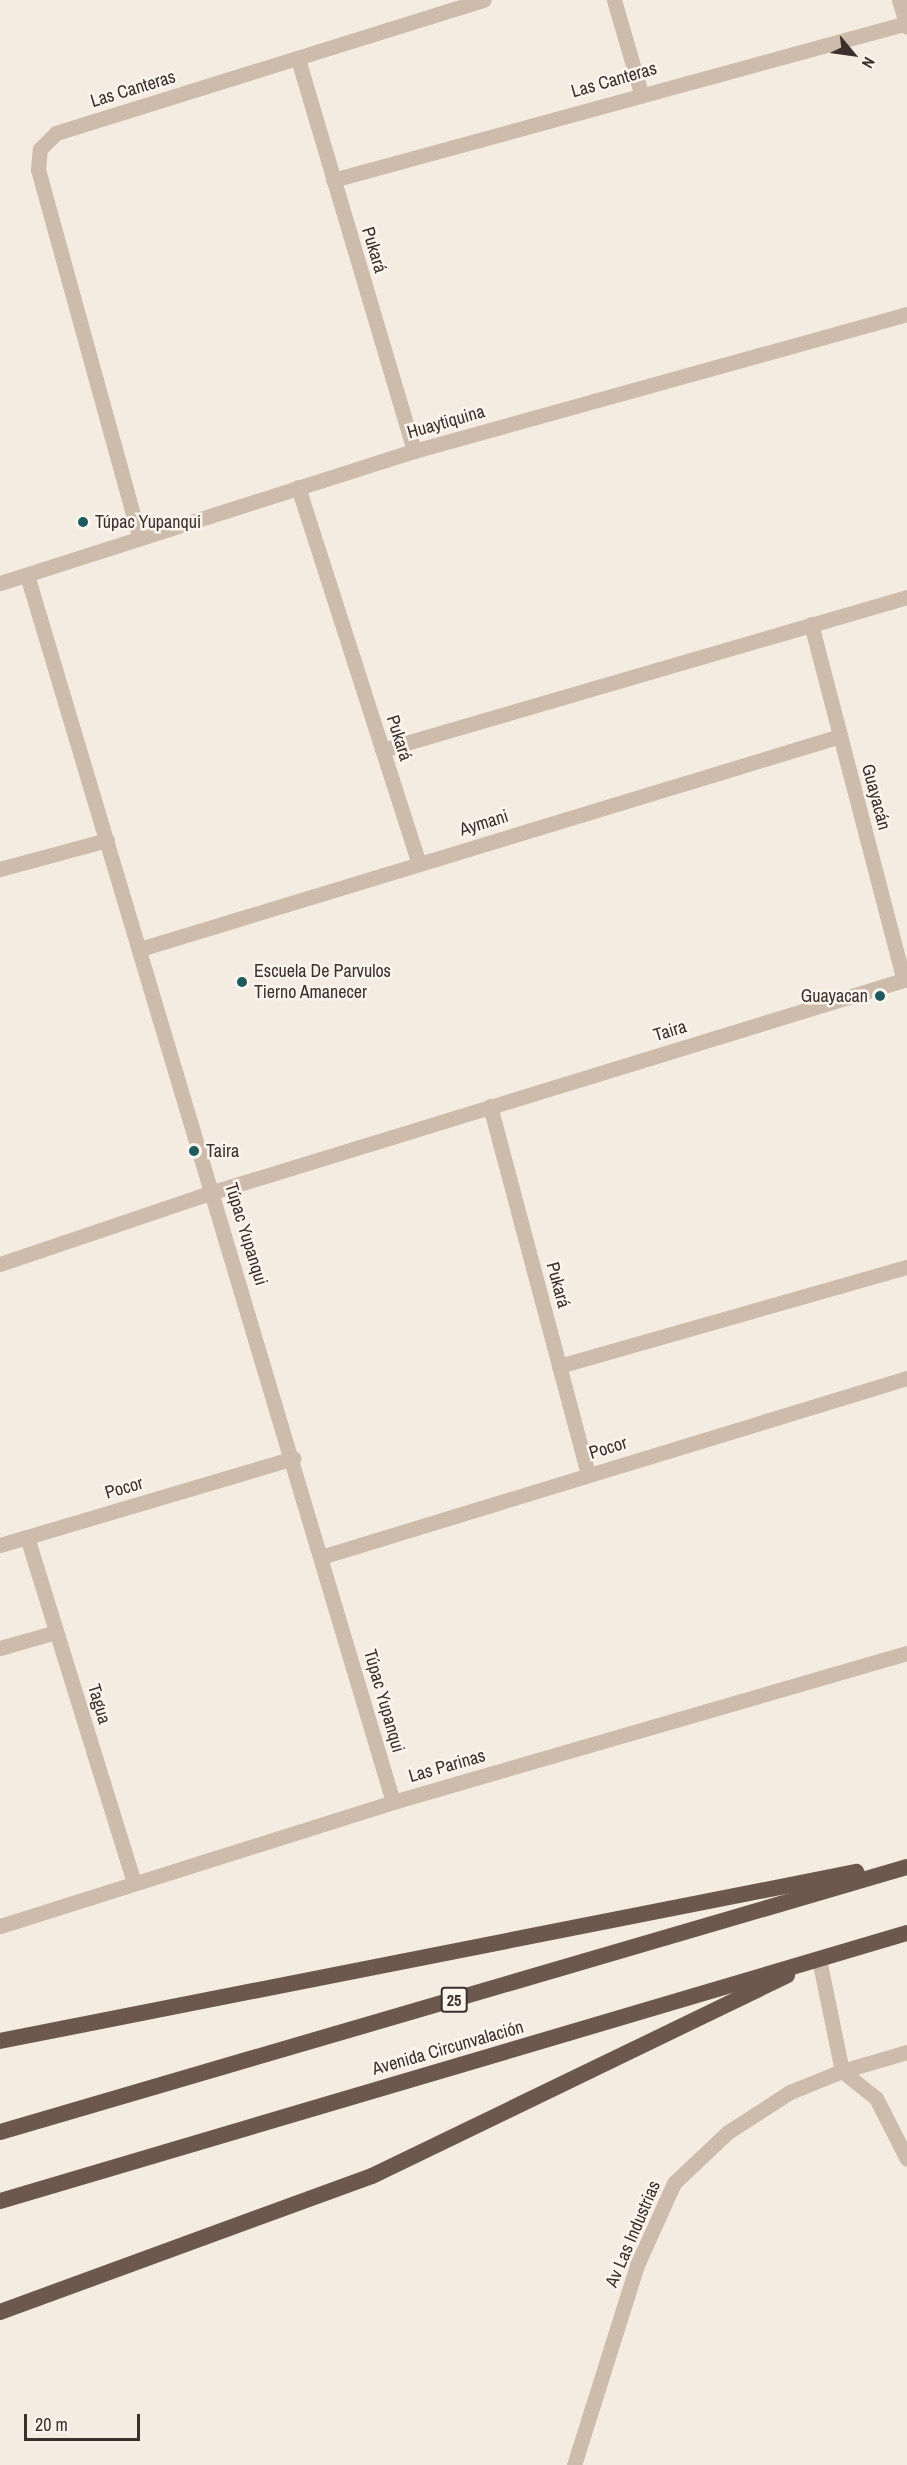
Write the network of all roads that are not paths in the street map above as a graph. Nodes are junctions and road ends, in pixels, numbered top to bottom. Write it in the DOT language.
graph roads {
  1 [pos="484,0"];
  2 [pos="614,0"];
  3 [pos="899,0"];
  4 [pos="907,24"];
  5 [pos="297,59"];
  6 [pos="641,93"];
  7 [pos="333,180"];
  8 [pos="907,314"];
  9 [pos="414,451"];
  10 [pos="298,487"];
  11 [pos="140,536"];
  12 [pos="27,575"];
  13 [pos="0,583"];
  14 [pos="907,597"];
  15 [pos="811,624"];
  16 [pos="840,736"];
  17 [pos="382,750"];
  18 [pos="107,840"];
  19 [pos="419,863"];
  20 [pos="0,869"];
  21 [pos="140,949"];
  22 [pos="906,979"];
  23 [pos="490,1106"];
  24 [pos="213,1192"];
  25 [pos="0,1264"];
  26 [pos="907,1267"];
  27 [pos="559,1366"];
  28 [pos="907,1378"];
  29 [pos="293,1458"];
  30 [pos="588,1474"];
  31 [pos="27,1537"];
  32 [pos="0,1545"];
  33 [pos="321,1557"];
  34 [pos="56,1632"];
  35 [pos="0,1648"];
  36 [pos="907,1653"];
  37 [pos="393,1802"];
  38 [pos="907,1862"];
  39 [pos="907,1867"];
  40 [pos="134,1883"];
  41 [pos="0,1926"];
  42 [pos="907,1933"];
  43 [pos="819,1959"];
  44 [pos="0,2041"];
  45 [pos="907,2052"];
  46 [pos="842,2071"];
  47 [pos="0,2132"];
  48 [pos="907,2159"];
  49 [pos="0,2201"];
  50 [pos="0,2312"];
  51 [pos="574,2465"];
  1 -- 5 [label="street, Las Canteras"];
  2 -- 6 [label="street"];
  3 -- 4 [label="street"];
  4 -- 6 [label="street, Las Canteras"];
  5 -- 7 [label="street, Pukará"];
  5 -- 11 [label="street, Las Canteras"];
  6 -- 7 [label="street, Las Canteras"];
  7 -- 9 [label="street, Pukará"];
  8 -- 9 [label="street, Huaytiquina"];
  9 -- 10 [label="street, Huaytiquina"];
  10 -- 11 [label="street, Huaytiquina"];
  10 -- 17 [label="street, Pukará"];
  11 -- 12 [label="street, Huaytiquina"];
  12 -- 13 [label="street, Huaytiquina"];
  12 -- 18 [label="street, Túpac Yupanqui"];
  14 -- 15 [label="street"];
  15 -- 16 [label="street, Guayacán"];
  15 -- 17 [label="street"];
  16 -- 19 [label="street, Aymani"];
  16 -- 22 [label="street, Guayacán"];
  17 -- 19 [label="street, Pukará"];
  18 -- 20 [label="street"];
  18 -- 21 [label="street, Túpac Yupanqui"];
  19 -- 21 [label="street, Aymani"];
  21 -- 24 [label="street, Túpac Yupanqui"];
  22 -- 23 [label="street, Taira"];
  23 -- 24 [label="street, Taira"];
  23 -- 27 [label="street, Pukará"];
  24 -- 25 [label="street, Taira"];
  24 -- 29 [label="street, Túpac Yupanqui"];
  26 -- 27 [label="street"];
  27 -- 30 [label="street, Pukará"];
  28 -- 30 [label="street, Pocor"];
  29 -- 31 [label="street, Pocor"];
  29 -- 33 [label="street, Túpac Yupanqui"];
  30 -- 33 [label="street, Pocor"];
  31 -- 32 [label="street, Pocor"];
  31 -- 34 [label="street, Tagua"];
  33 -- 37 [label="street, Túpac Yupanqui"];
  34 -- 35 [label="street"];
  34 -- 40 [label="street, Tagua"];
  36 -- 37 [label="street, Las Parinas"];
  37 -- 40 [label="street, Las Parinas"];
  38 -- 44 [label="highway"];
  39 -- 47 [label="highway, 25"];
  40 -- 41 [label="street, Las Parinas"];
  42 -- 43 [label="highway, Avenida Circunvalación"];
  43 -- 46 [label="street"];
  43 -- 49 [label="highway, Avenida Circunvalación"];
  43 -- 50 [label="highway"];
  45 -- 46 [label="street, Av Las Industrias"];
  46 -- 48 [label="street"];
  46 -- 51 [label="street, Av Las Industrias"];
}
